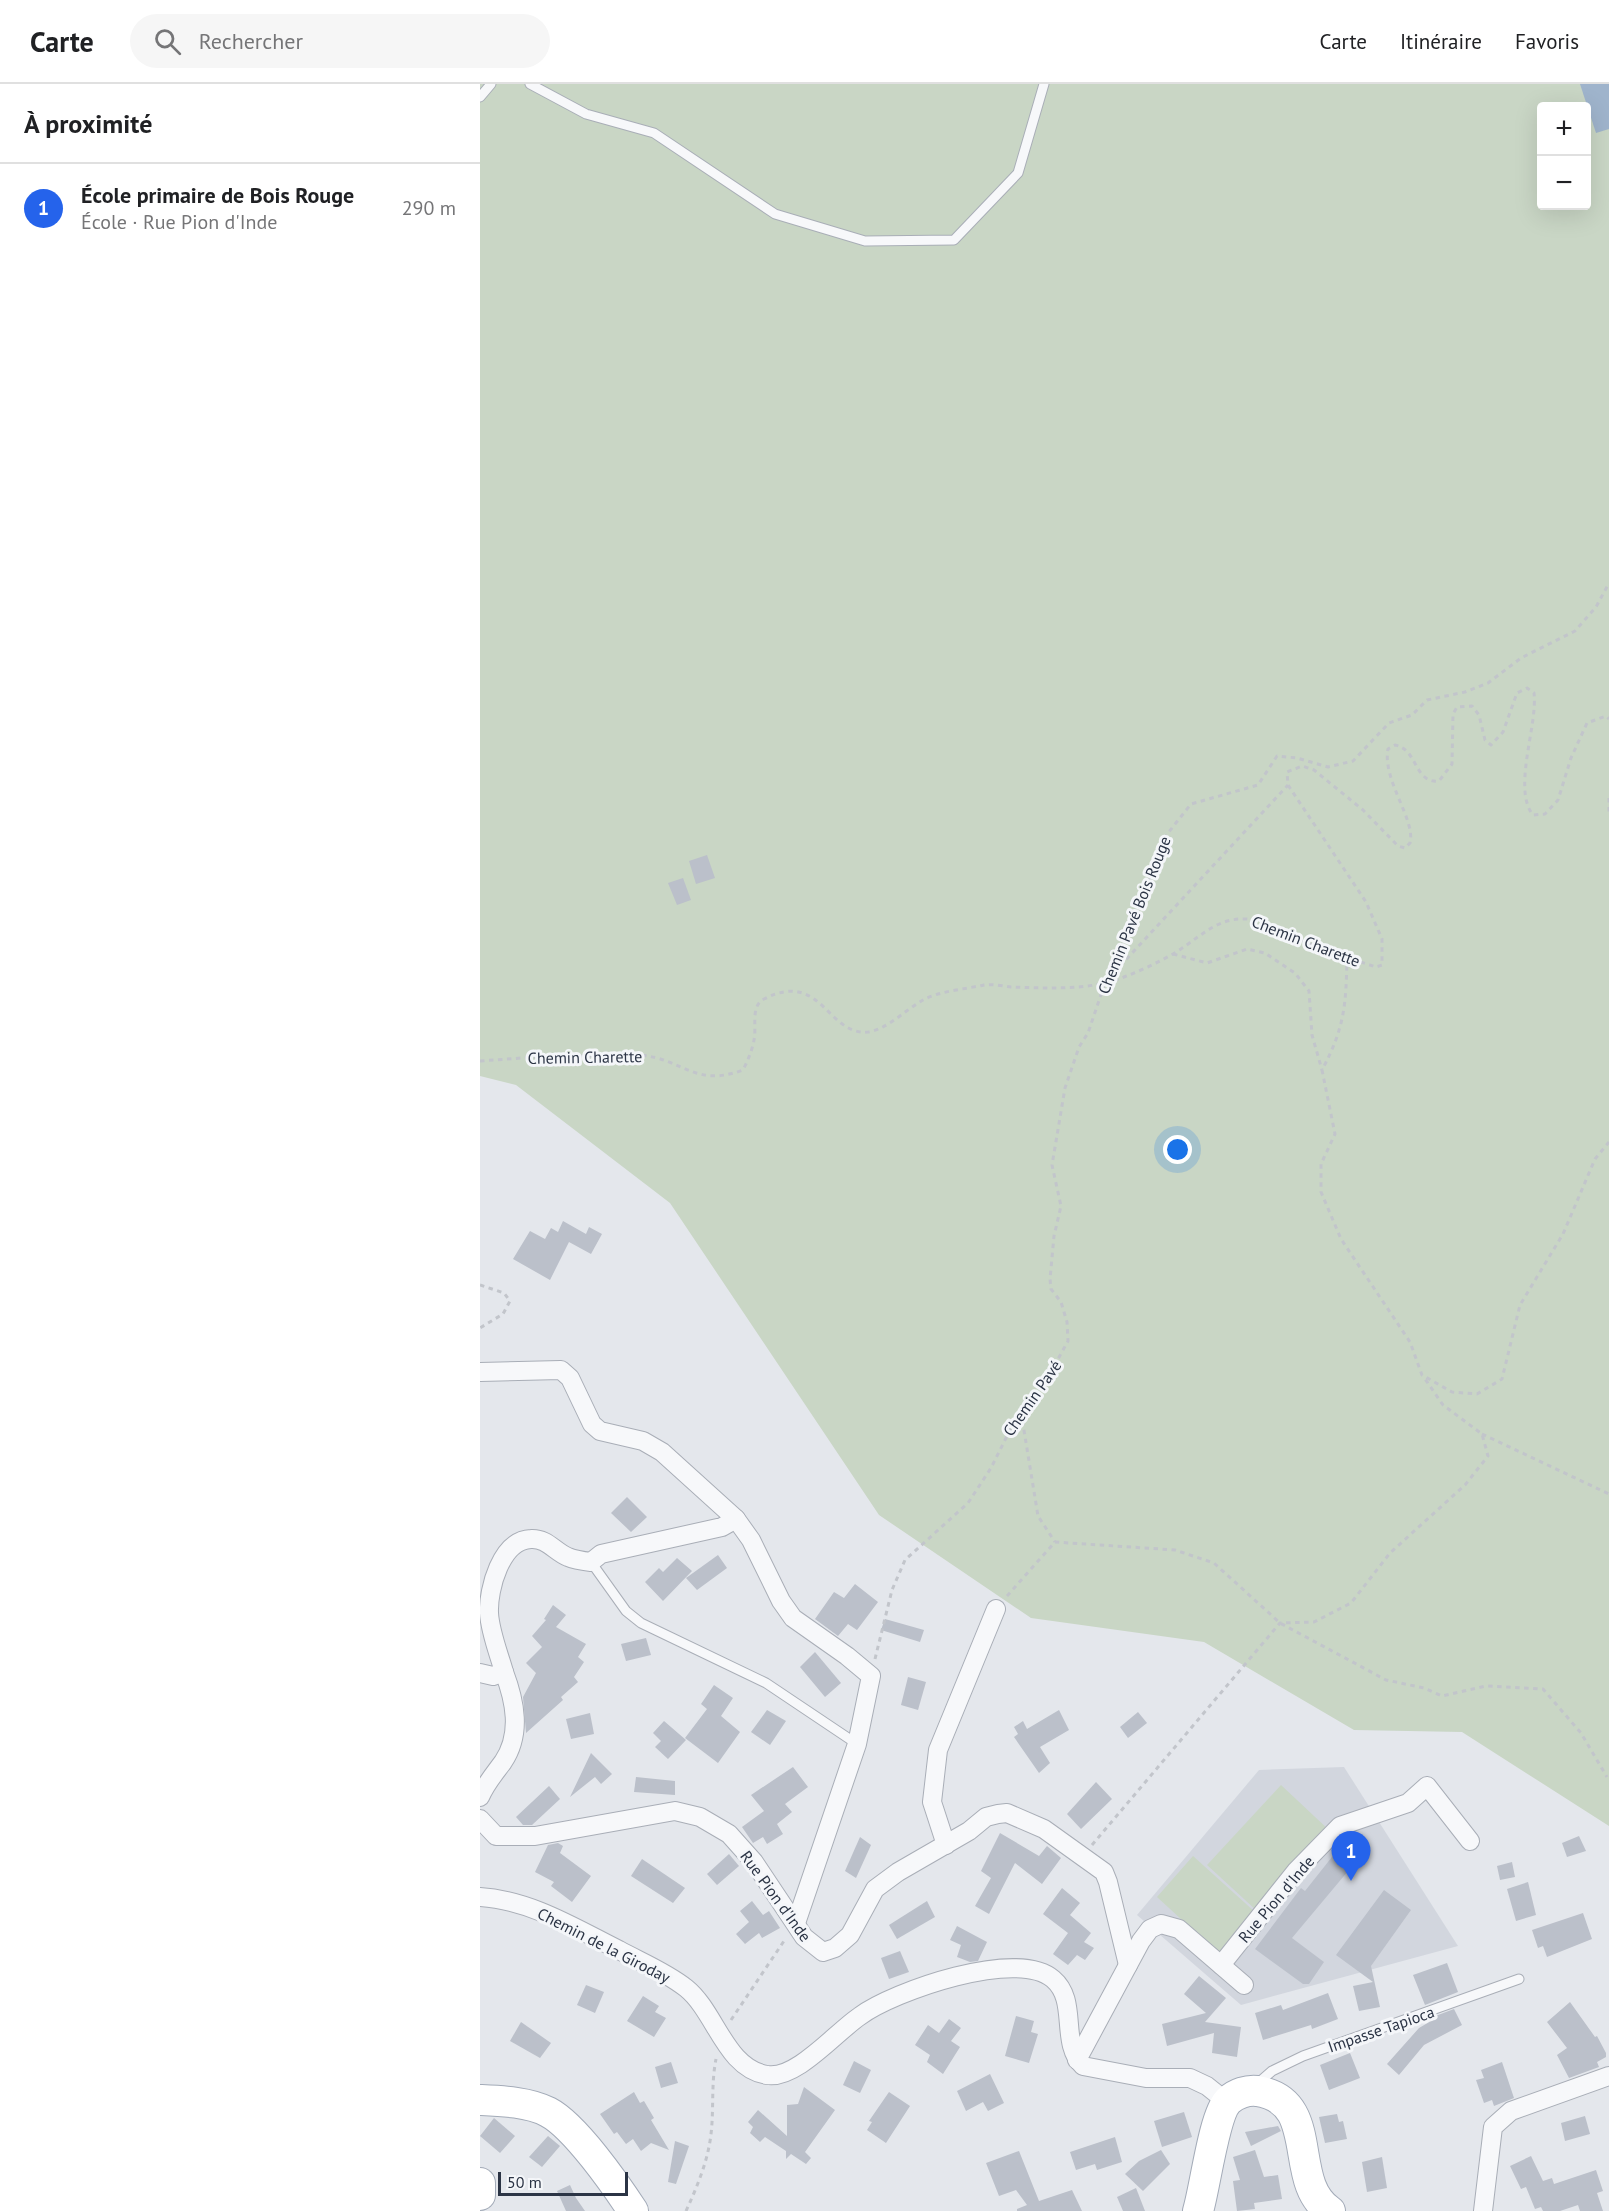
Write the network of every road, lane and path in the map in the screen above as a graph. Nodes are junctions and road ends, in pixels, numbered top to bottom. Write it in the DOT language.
graph roads {
  1 [pos="491,84"];
  2 [pos="530,84"];
  3 [pos="1044,84"];
  4 [pos="480,97"];
  5 [pos="1609,583"];
  6 [pos="1609,719"];
  7 [pos="1288,784"];
  8 [pos="1609,798"];
  9 [pos="1609,815"];
  10 [pos="1173,954"];
  11 [pos="1347,957"];
  12 [pos="1105,983"];
  13 [pos="480,1061"];
  14 [pos="1322,1070"];
  15 [pos="1609,1142"];
  16 [pos="1061,1206"];
  17 [pos="480,1285"];
  18 [pos="480,1328"];
  19 [pos="480,1372"];
  20 [pos="1422,1374"];
  21 [pos="1021,1411"];
  22 [pos="1482,1434"];
  23 [pos="1609,1494"];
  24 [pos="736,1519"];
  25 [pos="1055,1542"];
  26 [pos="591,1562"];
  27 [pos="996,1609"];
  28 [pos="1281,1623"];
  29 [pos="504,1672"];
  30 [pos="480,1673"];
  31 [pos="871,1676"];
  32 [pos="857,1744"];
  33 [pos="1607,1777"];
  34 [pos="480,1797"];
  35 [pos="480,1819"];
  36 [pos="1470,1841"];
  37 [pos="946,1845"];
  38 [pos="1083,1855"];
  39 [pos="480,1897"];
  40 [pos="796,1923"];
  41 [pos="1128,1965"];
  42 [pos="1221,1965"];
  43 [pos="1519,1979"];
  44 [pos="1244,1985"];
  45 [pos="720,2035"];
  46 [pos="1077,2060"];
  47 [pos="1609,2076"];
  48 [pos="1239,2096"];
  49 [pos="480,2100"];
  50 [pos="480,2183"];
  51 [pos="480,2195"];
  52 [pos="633,2211"];
  53 [pos="686,2211"];
  54 [pos="1198,2211"];
  55 [pos="1330,2211"];
  56 [pos="1483,2211"];
  1 -- 4 [label="lane"];
  2 -- 3 [label="lane"];
  5 -- 12 [label="path, Chemin Pavé Bois Rouge"];
  6 -- 7 [label="path"];
  7 -- 11 [label="path, Chemin Charette"];
  7 -- 12 [label="path"];
  8 -- 9 [label="path"];
  10 -- 11 [label="path, Chemin Charette"];
  10 -- 12 [label="path, Chemin Charette"];
  10 -- 14 [label="path"];
  11 -- 14 [label="path"];
  12 -- 13 [label="path, Chemin Charette"];
  12 -- 16 [label="path, Chemin Pavé Bois Rouge"];
  14 -- 20 [label="path"];
  15 -- 20 [label="path"];
  16 -- 21 [label="path, Chemin Pavé"];
  17 -- 18 [label="path"];
  19 -- 24 [label="street"];
  20 -- 22 [label="path"];
  21 -- 25 [label="path"];
  21 -- 31 [label="path, Chemin Pavé"];
  22 -- 23 [label="path"];
  22 -- 28 [label="path"];
  24 -- 26 [label="street"];
  24 -- 31 [label="street"];
  25 -- 27 [label="path"];
  25 -- 28 [label="path"];
  26 -- 29 [label="street"];
  26 -- 32 [label="lane"];
  27 -- 37 [label="street"];
  28 -- 33 [label="path"];
  28 -- 38 [label="path"];
  29 -- 30 [label="street"];
  29 -- 34 [label="street"];
  31 -- 32 [label="street"];
  32 -- 40 [label="street"];
  35 -- 40 [label="street, Rue Pion d'Inde"];
  36 -- 42 [label="street, Rue Pion d'Inde"];
  37 -- 38 [label="street, Rue Pion d'Inde"];
  37 -- 40 [label="street, Rue Pion d'Inde"];
  38 -- 41 [label="street, Rue Pion d'Inde"];
  39 -- 45 [label="street, Chemin de la Giroday"];
  40 -- 45 [label="path"];
  41 -- 42 [label="street"];
  41 -- 46 [label="street"];
  42 -- 44 [label="street"];
  43 -- 48 [label="lane, Impasse Tapioca"];
  45 -- 46 [label="street, Chemin de la Giroday"];
  45 -- 53 [label="path"];
  46 -- 48 [label="street"];
  47 -- 56 [label="street"];
  48 -- 54 [label="main road"];
  48 -- 55 [label="main road"];
  49 -- 52 [label="main road"];
  50 -- 51 [label="main road"];
}
